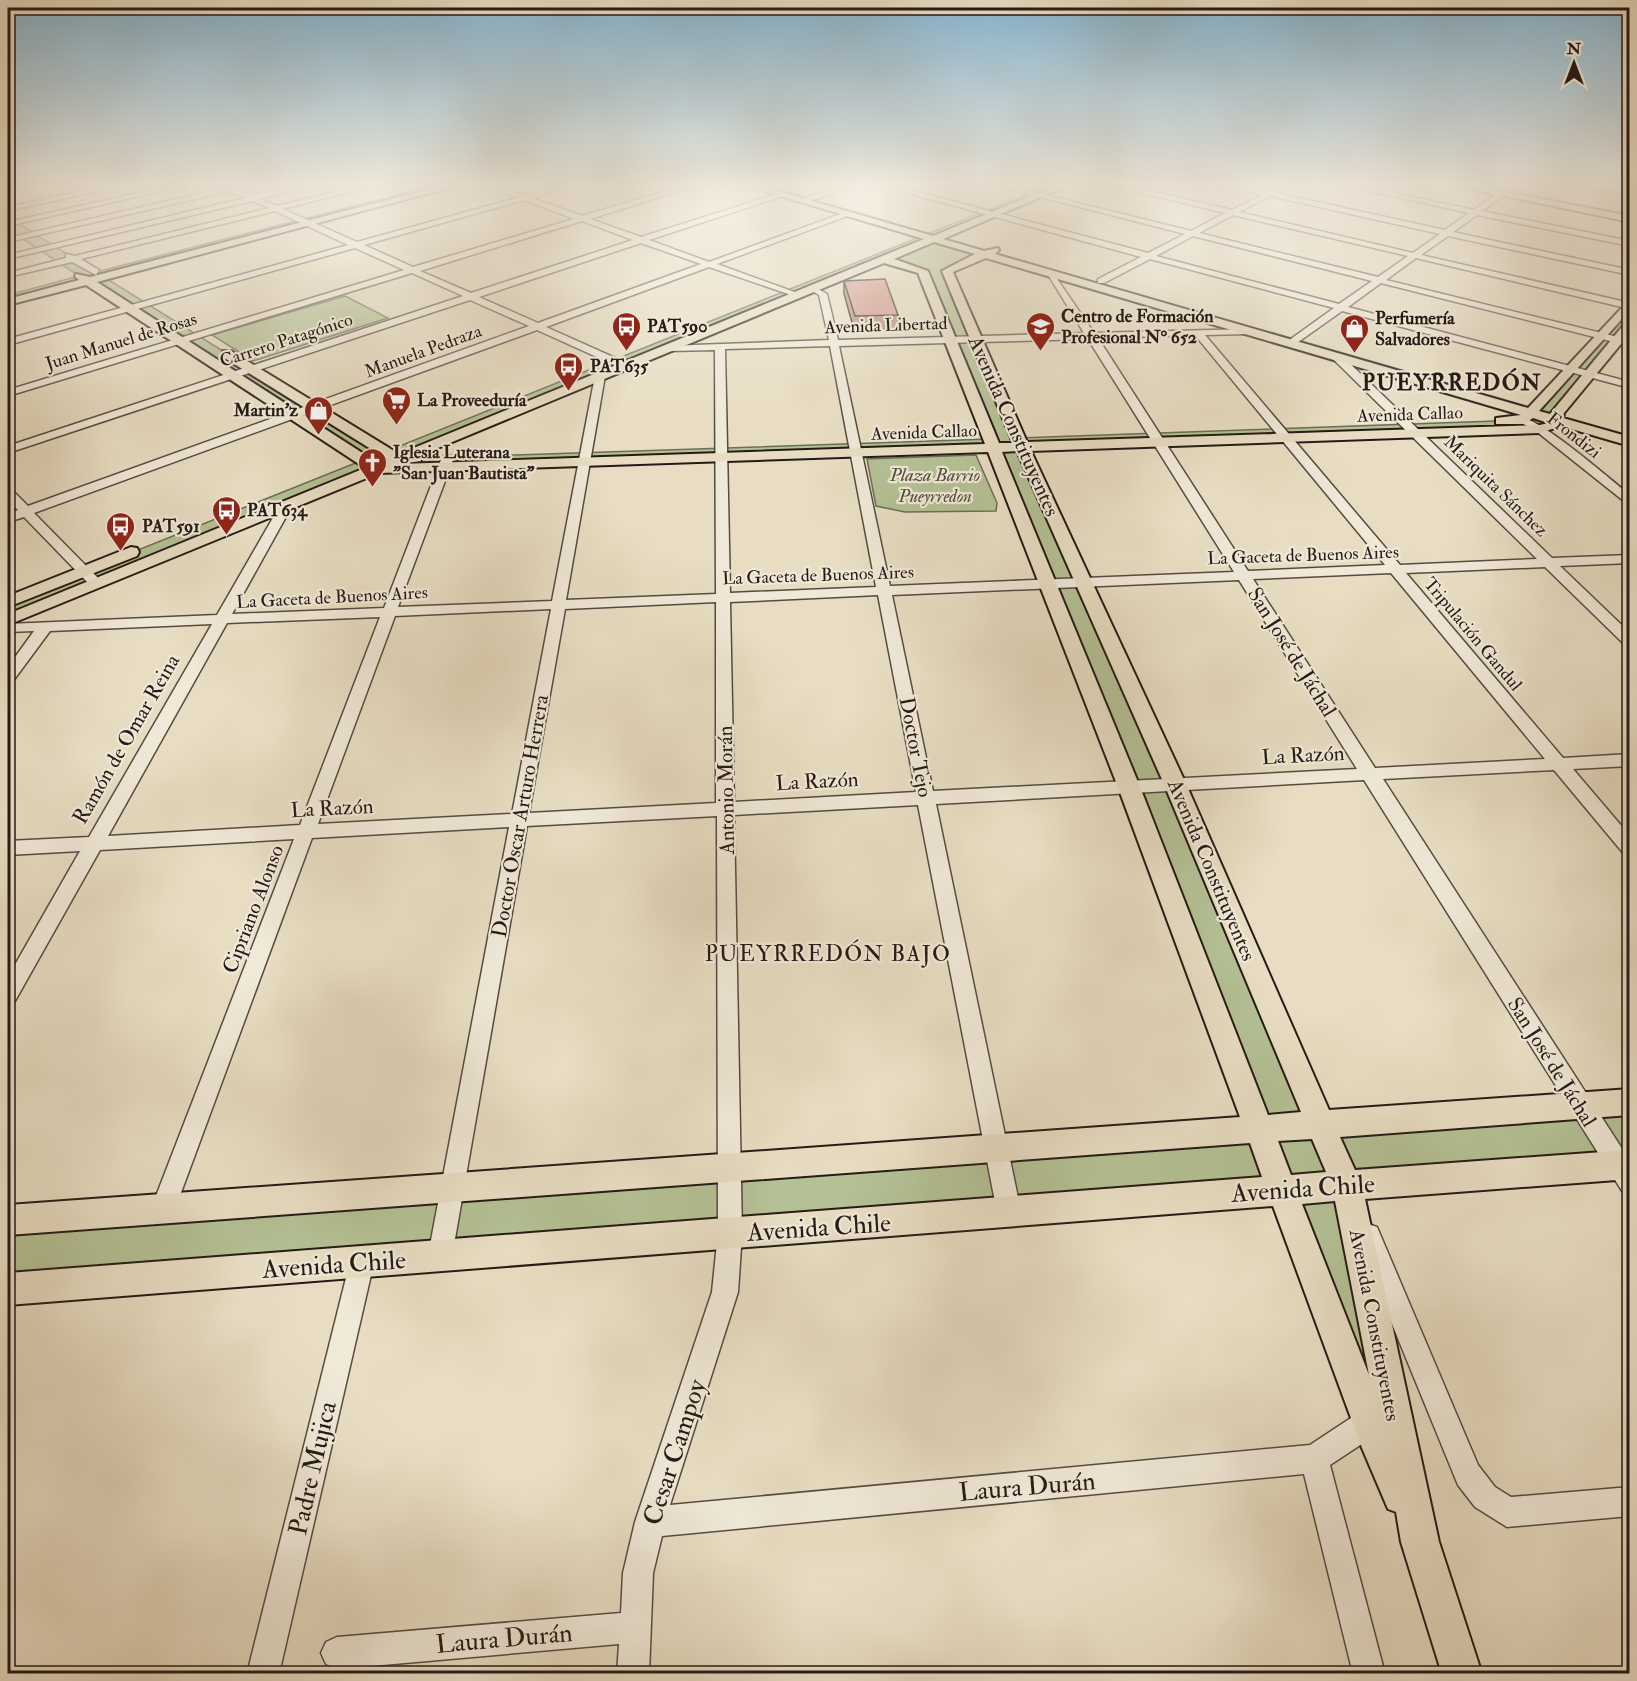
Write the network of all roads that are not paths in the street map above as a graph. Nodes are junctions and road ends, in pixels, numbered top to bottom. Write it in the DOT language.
graph roads {
  1 [pos="52,263"];
  2 [pos="62,263"];
  3 [pos="79,263"];
  4 [pos="140,263"];
  5 [pos="289,263"];
  6 [pos="397,263"];
  7 [pos="434,263"];
  8 [pos="570,263"];
  9 [pos="863,263"];
  10 [pos="873,263"];
  11 [pos="903,263"];
  12 [pos="962,263"];
  13 [pos="1023,263"];
  14 [pos="1033,263"];
  15 [pos="1134,263"];
  16 [pos="1176,263"];
  17 [pos="1312,263"];
  18 [pos="1403,263"];
  19 [pos="1452,263"];
  20 [pos="1585,263"];
  21 [pos="710,264"];
  22 [pos="868,267"];
  23 [pos="917,269"];
  24 [pos="412,270"];
  25 [pos="947,270"];
  26 [pos="1051,273"];
  27 [pos="1629,273"];
  28 [pos="8,275"];
  29 [pos="92,276"];
  30 [pos="1379,280"];
  31 [pos="1101,281"];
  32 [pos="1629,288"];
  33 [pos="813,289"];
  34 [pos="784,291"];
  35 [pos="8,295"];
  36 [pos="471,296"];
  37 [pos="797,296"];
  38 [pos="8,302"];
  39 [pos="146,303"];
  40 [pos="1629,304"];
  41 [pos="129,308"];
  42 [pos="1341,308"];
  43 [pos="1629,325"];
  44 [pos="539,327"];
  45 [pos="1248,331"];
  46 [pos="1197,332"];
  47 [pos="198,335"];
  48 [pos="1091,336"];
  49 [pos="1599,336"];
  50 [pos="975,339"];
  51 [pos="949,340"];
  52 [pos="180,341"];
  53 [pos="1295,341"];
  54 [pos="8,342"];
  55 [pos="1623,342"];
  56 [pos="834,343"];
  57 [pos="720,346"];
  58 [pos="669,348"];
  59 [pos="1337,357"];
  60 [pos="619,363"];
  61 [pos="252,369"];
  62 [pos="1570,369"];
  63 [pos="1589,374"];
  64 [pos="233,375"];
  65 [pos="600,376"];
  66 [pos="1629,385"];
  67 [pos="8,393"];
  68 [pos="315,408"];
  69 [pos="1530,413"];
  70 [pos="294,415"];
  71 [pos="1556,416"];
  72 [pos="1412,428"];
  73 [pos="1540,429"];
  74 [pos="1629,433"];
  75 [pos="1284,434"];
  76 [pos="1156,438"];
  77 [pos="1629,442"];
  78 [pos="1020,443"];
  79 [pos="992,444"];
  80 [pos="854,448"];
  81 [pos="8,450"];
  82 [pos="722,453"];
  83 [pos="391,455"];
  84 [pos="584,457"];
  85 [pos="446,462"];
  86 [pos="370,464"];
  87 [pos="8,493"];
  88 [pos="1629,502"];
  89 [pos="274,510"];
  90 [pos="26,512"];
  91 [pos="8,518"];
  92 [pos="1629,559"];
  93 [pos="1548,561"];
  94 [pos="1395,569"];
  95 [pos="85,570"];
  96 [pos="1243,575"];
  97 [pos="1083,582"];
  98 [pos="96,583"];
  99 [pos="1048,584"];
  100 [pos="885,590"];
  101 [pos="724,597"];
  102 [pos="8,602"];
  103 [pos="558,605"];
  104 [pos="390,612"];
  105 [pos="8,620"];
  106 [pos="220,620"];
  107 [pos="45,627"];
  108 [pos="8,628"];
  109 [pos="1629,642"];
  110 [pos="8,677"];
  111 [pos="1629,760"];
  112 [pos="1558,764"];
  113 [pos="1369,774"];
  114 [pos="1175,784"];
  115 [pos="1129,787"];
  116 [pos="926,798"];
  117 [pos="727,808"];
  118 [pos="520,821"];
  119 [pos="306,832"];
  120 [pos="92,843"];
  121 [pos="8,848"];
  122 [pos="1629,849"];
  123 [pos="8,994"];
  124 [pos="1629,1102"];
  125 [pos="1580,1106"];
  126 [pos="1322,1125"];
  127 [pos="1259,1129"];
  128 [pos="996,1148"];
  129 [pos="730,1168"];
  130 [pos="1625,1170"];
  131 [pos="1347,1186"];
  132 [pos="453,1188"];
  133 [pos="1282,1188"];
  134 [pos="163,1209"];
  135 [pos="1009,1212"];
  136 [pos="8,1220"];
  137 [pos="730,1233"];
  138 [pos="440,1256"];
  139 [pos="362,1262"];
  140 [pos="8,1289"];
  141 [pos="1382,1421"];
  142 [pos="1314,1458"];
  143 [pos="1629,1501"];
  144 [pos="650,1522"];
  145 [pos="635,1627"];
  146 [pos="337,1653"];
  147 [pos="263,1674"];
  148 [pos="633,1674"];
  149 [pos="1369,1674"];
  150 [pos="1462,1674"];
  1 -- 28 [label="street"];
  2 -- 29 [label="street"];
  3 -- 29 [label="street"];
  4 -- 29 [label="main road"];
  5 -- 39 [label="street"];
  6 -- 24 [label="street"];
  7 -- 24 [label="street, Juan Manuel de Rosas"];
  8 -- 36 [label="street, Carrero Patagónico"];
  9 -- 34 [label="main road"];
  10 -- 22 [label="main road"];
  11 -- 23 [label="main road"];
  12 -- 25 [label="main road"];
  13 -- 26 [label="main road"];
  14 -- 31 [label="main road"];
  15 -- 31 [label="street"];
  16 -- 42 [label="street"];
  17 -- 30 [label="street"];
  18 -- 30 [label="street"];
  19 -- 40 [label="street"];
  20 -- 27 [label="street"];
  21 -- 34 [label="street"];
  21 -- 44 [label="street, Manuela Pedraza"];
  22 -- 23 [label="main road"];
  22 -- 33 [label="main road"];
  23 -- 25 [label="main road"];
  23 -- 51 [label="main road, Avenida Constituyentes"];
  24 -- 36 [label="street"];
  24 -- 47 [label="street, Juan Manuel de Rosas"];
  25 -- 50 [label="main road, Avenida Constituyentes"];
  26 -- 45 [label="main road"];
  26 -- 48 [label="street, San José de Jáchal"];
  29 -- 35 [label="main road"];
  29 -- 38 [label="main road"];
  29 -- 39 [label="main road"];
  29 -- 41 [label="main road"];
  30 -- 42 [label="street"];
  30 -- 49 [label="street"];
  31 -- 53 [label="main road"];
  32 -- 40 [label="main road"];
  33 -- 37 [label="main road"];
  33 -- 56 [label="street, Doctor Tejo"];
  34 -- 37 [label="street"];
  34 -- 60 [label="main road"];
  36 -- 44 [label="street"];
  36 -- 61 [label="street, Carrero Patagónico"];
  37 -- 58 [label="main road"];
  39 -- 41 [label="street"];
  39 -- 47 [label="main road"];
  40 -- 49 [label="main road"];
  41 -- 52 [label="main road"];
  41 -- 54 [label="street"];
  42 -- 53 [label="street"];
  42 -- 62 [label="street"];
  43 -- 55 [label="main road"];
  44 -- 60 [label="street"];
  44 -- 68 [label="street, Manuela Pedraza"];
  45 -- 46 [label="street, Avenida Libertad"];
  45 -- 53 [label="main road"];
  46 -- 48 [label="street, Avenida Libertad"];
  46 -- 75 [label="street, Tripulación Gandul"];
  47 -- 52 [label="street, Juan Manuel de Rosas"];
  47 -- 61 [label="main road"];
  48 -- 50 [label="street, Avenida Libertad"];
  48 -- 76 [label="street, San José de Jáchal"];
  49 -- 55 [label="street"];
  49 -- 62 [label="main road"];
  50 -- 51 [label="street, Avenida Libertad"];
  50 -- 78 [label="main road, Avenida Constituyentes"];
  51 -- 56 [label="street, Avenida Libertad"];
  51 -- 79 [label="main road, Avenida Constituyentes"];
  52 -- 64 [label="main road"];
  52 -- 67 [label="street, Juan Manuel de Rosas"];
  53 -- 59 [label="main road"];
  53 -- 69 [label="main road"];
  55 -- 63 [label="main road"];
  56 -- 57 [label="street, Avenida Libertad"];
  56 -- 80 [label="street, Doctor Tejo"];
  57 -- 58 [label="street, Avenida Libertad"];
  57 -- 82 [label="street, Antonio Morán"];
  58 -- 60 [label="main road"];
  59 -- 69 [label="main road"];
  59 -- 72 [label="street, Mariquita Sánchez"];
  60 -- 65 [label="main road"];
  60 -- 83 [label="main road"];
  61 -- 64 [label="street, Carrero Patagónico"];
  61 -- 68 [label="main road"];
  62 -- 63 [label="street"];
  62 -- 69 [label="main road"];
  63 -- 66 [label="street"];
  63 -- 71 [label="main road"];
  64 -- 70 [label="main road"];
  64 -- 81 [label="street, Carrero Patagónico"];
  65 -- 83 [label="main road"];
  65 -- 84 [label="street, Doctor Oscar Arturo Herrera"];
  68 -- 70 [label="street, Manuela Pedraza"];
  68 -- 83 [label="main road"];
  69 -- 71 [label="main road"];
  69 -- 72 [label="main road, Avenida Callao"];
  69 -- 73 [label="street, Frondizi"];
  70 -- 86 [label="main road"];
  70 -- 90 [label="street, Manuela Pedraza"];
  71 -- 73 [label="main road"];
  71 -- 74 [label="main road"];
  71 -- 77 [label="main road"];
  72 -- 73 [label="main road, Avenida Callao"];
  72 -- 75 [label="main road, Avenida Callao"];
  72 -- 93 [label="street, Mariquita Sánchez"];
  73 -- 88 [label="street, Frondizi"];
  75 -- 76 [label="main road, Avenida Callao"];
  75 -- 94 [label="street, Tripulación Gandul"];
  76 -- 78 [label="main road, Avenida Callao"];
  76 -- 96 [label="street, San José de Jáchal"];
  78 -- 79 [label="main road, Avenida Callao"];
  78 -- 97 [label="main road, Avenida Constituyentes"];
  79 -- 80 [label="main road, Avenida Callao"];
  79 -- 99 [label="main road, Avenida Constituyentes"];
  80 -- 82 [label="main road, Avenida Callao"];
  80 -- 100 [label="street, Doctor Tejo"];
  82 -- 84 [label="main road, Avenida Callao"];
  82 -- 101 [label="street, Antonio Morán"];
  83 -- 85 [label="main road, Avenida Callao"];
  83 -- 86 [label="main road"];
  84 -- 85 [label="main road, Avenida Callao"];
  84 -- 103 [label="street, Doctor Oscar Arturo Herrera"];
  85 -- 86 [label="main road, Avenida Callao"];
  85 -- 104 [label="street, Cipriano Alonso"];
  86 -- 89 [label="main road"];
  86 -- 95 [label="main road"];
  87 -- 90 [label="street"];
  89 -- 98 [label="main road"];
  89 -- 106 [label="street, Ramón de Omar Reina"];
  90 -- 91 [label="street, Manuela Pedraza"];
  90 -- 95 [label="street"];
  92 -- 93 [label="street, La Gaceta de Buenos Aires"];
  93 -- 94 [label="street, La Gaceta de Buenos Aires"];
  93 -- 109 [label="street, Mariquita Sánchez"];
  94 -- 96 [label="street, La Gaceta de Buenos Aires"];
  94 -- 112 [label="street, Tripulación Gandul"];
  95 -- 98 [label="street"];
  95 -- 102 [label="main road"];
  96 -- 97 [label="street, La Gaceta de Buenos Aires"];
  96 -- 113 [label="street, San José de Jáchal"];
  97 -- 99 [label="street, La Gaceta de Buenos Aires"];
  97 -- 114 [label="main road, Avenida Constituyentes"];
  98 -- 105 [label="main road"];
  99 -- 100 [label="street, La Gaceta de Buenos Aires"];
  99 -- 115 [label="main road, Avenida Constituyentes"];
  100 -- 101 [label="street, La Gaceta de Buenos Aires"];
  100 -- 116 [label="street, Doctor Tejo"];
  101 -- 103 [label="street, La Gaceta de Buenos Aires"];
  101 -- 117 [label="street, Antonio Morán"];
  103 -- 104 [label="street, La Gaceta de Buenos Aires"];
  103 -- 118 [label="street, Doctor Oscar Arturo Herrera"];
  104 -- 106 [label="street, La Gaceta de Buenos Aires"];
  104 -- 119 [label="street, Cipriano Alonso"];
  106 -- 107 [label="street, La Gaceta de Buenos Aires"];
  106 -- 120 [label="street, Ramón de Omar Reina"];
  107 -- 108 [label="street, La Gaceta de Buenos Aires"];
  107 -- 110 [label="street"];
  111 -- 112 [label="street, La Razón"];
  112 -- 113 [label="street, La Razón"];
  112 -- 122 [label="street, Tripulación Gandul"];
  113 -- 114 [label="street, La Razón"];
  113 -- 125 [label="street, San José de Jáchal"];
  114 -- 115 [label="street, La Razón"];
  114 -- 126 [label="main road, Avenida Constituyentes"];
  115 -- 116 [label="street, La Razón"];
  115 -- 127 [label="main road, Avenida Constituyentes"];
  116 -- 117 [label="street, La Razón"];
  116 -- 128 [label="street, Doctor Tejo"];
  117 -- 118 [label="street, La Razón"];
  117 -- 129 [label="street, Antonio Morán"];
  118 -- 119 [label="street, La Razón"];
  118 -- 132 [label="street, Doctor Oscar Arturo Herrera"];
  119 -- 120 [label="street, La Razón"];
  119 -- 134 [label="street, Cipriano Alonso"];
  120 -- 121 [label="street, La Razón"];
  120 -- 123 [label="street, Ramón de Omar Reina"];
  124 -- 125 [label="main road"];
  125 -- 126 [label="main road"];
  125 -- 130 [label="street, San José de Jáchal"];
  126 -- 127 [label="main road"];
  126 -- 131 [label="main road, Avenida Constituyentes"];
  127 -- 128 [label="main road"];
  127 -- 133 [label="main road, Avenida Constituyentes"];
  128 -- 129 [label="main road"];
  128 -- 135 [label="street, Doctor Tejo"];
  129 -- 132 [label="main road"];
  129 -- 137 [label="street, Antonio Morán"];
  130 -- 131 [label="main road, Avenida Chile"];
  131 -- 133 [label="main road, Avenida Chile"];
  131 -- 141 [label="main road, Avenida Constituyentes"];
  131 -- 143 [label="street"];
  132 -- 134 [label="main road"];
  132 -- 138 [label="street, Doctor Oscar Arturo Herrera"];
  133 -- 135 [label="main road, Avenida Chile"];
  133 -- 141 [label="main road, Avenida Constituyentes"];
  134 -- 136 [label="main road"];
  135 -- 137 [label="main road, Avenida Chile"];
  137 -- 138 [label="main road, Avenida Chile"];
  137 -- 144 [label="street, Cesar Campoy"];
  138 -- 139 [label="main road, Avenida Chile"];
  139 -- 140 [label="main road, Avenida Chile"];
  139 -- 147 [label="street, Padre Mujica"];
  141 -- 142 [label="street, Laura Durán"];
  141 -- 150 [label="main road, Avenida Constituyentes"];
  142 -- 144 [label="street, Laura Durán"];
  142 -- 149 [label="street"];
  144 -- 145 [label="street, Cesar Campoy"];
  145 -- 146 [label="street, Laura Durán"];
  145 -- 148 [label="street, Cesar Campoy"];
}
